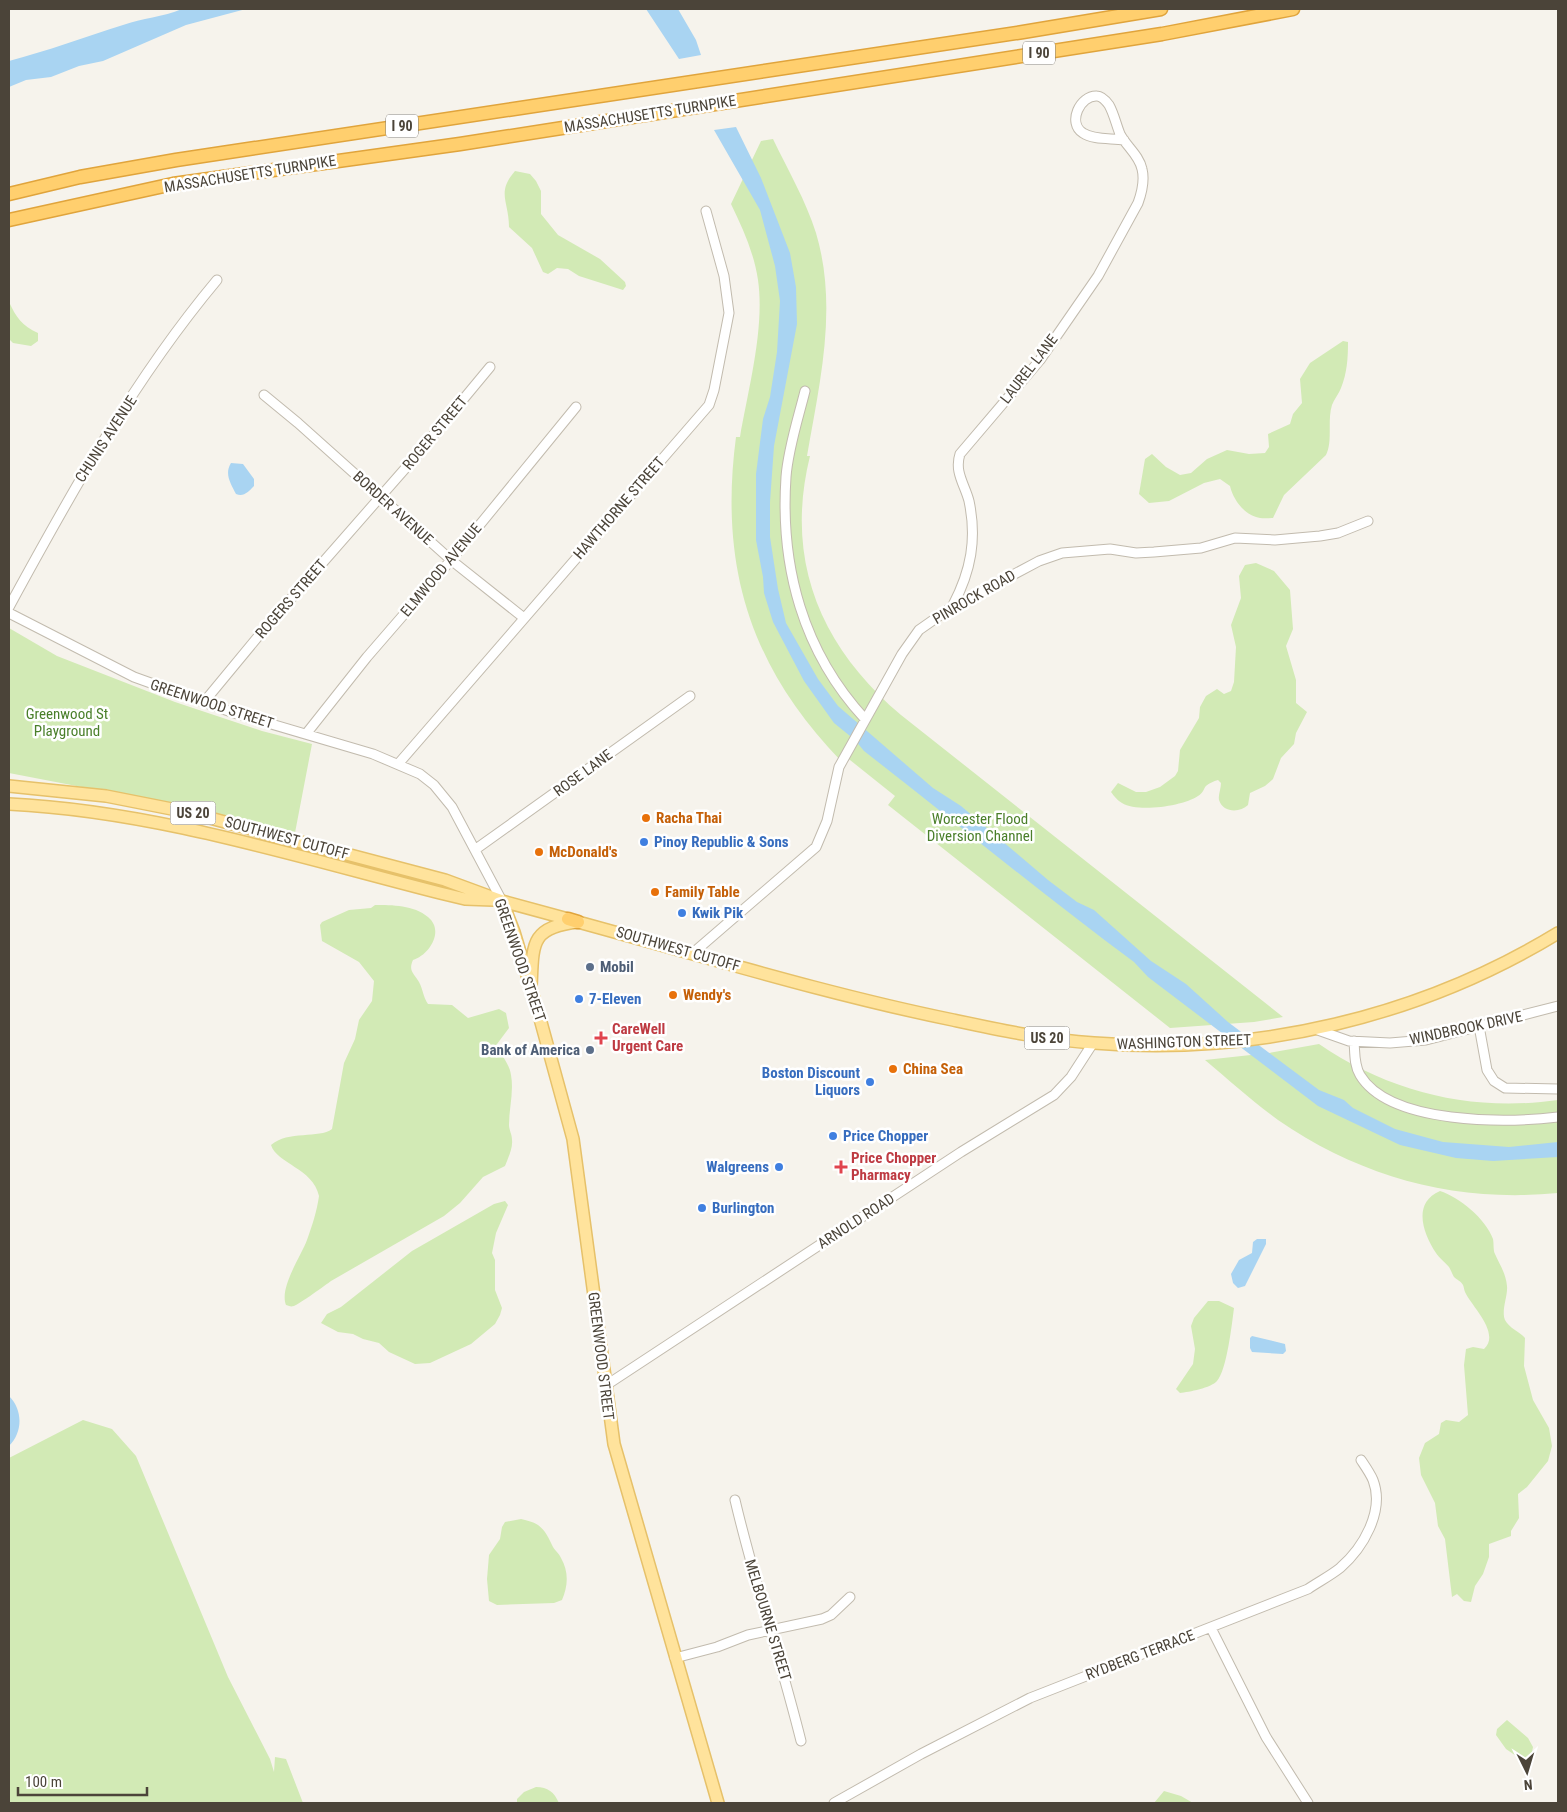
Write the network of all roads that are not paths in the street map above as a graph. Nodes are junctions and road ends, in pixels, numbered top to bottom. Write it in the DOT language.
graph roads {
  1 [pos="1161,9"];
  2 [pos="1292,9"];
  3 [pos="1124,140"];
  4 [pos="80,177"];
  5 [pos="9,187"];
  6 [pos="9,194"];
  7 [pos="706,211"];
  8 [pos="9,220"];
  9 [pos="217,280"];
  10 [pos="490,367"];
  11 [pos="805,391"];
  12 [pos="264,395"];
  13 [pos="576,407"];
  14 [pos="380,498"];
  15 [pos="1368,521"];
  16 [pos="451,560"];
  17 [pos="9,607"];
  18 [pos="952,607"];
  19 [pos="9,613"];
  20 [pos="524,618"];
  21 [pos="690,696"];
  22 [pos="204,702"];
  23 [pos="864,721"];
  24 [pos="306,734"];
  25 [pos="399,763"];
  26 [pos="9,786"];
  27 [pos="9,804"];
  28 [pos="476,849"];
  29 [pos="502,901"];
  30 [pos="573,920"];
  31 [pos="1558,933"];
  32 [pos="693,953"];
  33 [pos="531,987"];
  34 [pos="854,999"];
  35 [pos="1558,1006"];
  36 [pos="1479,1026"];
  37 [pos="1316,1029"];
  38 [pos="1354,1042"];
  39 [pos="1093,1043"];
  40 [pos="1558,1088"];
  41 [pos="1558,1117"];
  42 [pos="605,1386"];
  43 [pos="1361,1460"];
  44 [pos="735,1500"];
  45 [pos="850,1597"];
  46 [pos="1211,1628"];
  47 [pos="770,1630"];
  48 [pos="674,1658"];
  49 [pos="801,1741"];
  50 [pos="718,1803"];
  51 [pos="834,1803"];
  52 [pos="1308,1803"];
  1 -- 4 [label="highway, MASSACHUSETTS TURNPIKE / I 90"];
  2 -- 8 [label="highway, MASSACHUSETTS TURNPIKE / I 90"];
  3 -- 3 [label="street, LAUREL LANE"];
  3 -- 18 [label="street, LAUREL LANE"];
  4 -- 5 [label="highway"];
  4 -- 6 [label="highway, MASSACHUSETTS TURNPIKE / I 90"];
  7 -- 20 [label="street, HAWTHORNE STREET"];
  9 -- 17 [label="street, CHUNIS AVENUE"];
  10 -- 14 [label="street, ROGER STREET"];
  11 -- 23 [label="street"];
  12 -- 14 [label="street, BORDER AVENUE"];
  13 -- 16 [label="street, ELMWOOD AVENUE"];
  14 -- 16 [label="street, BORDER AVENUE"];
  14 -- 22 [label="street, ROGERS STREET"];
  15 -- 18 [label="street, PINROCK ROAD"];
  16 -- 20 [label="street, BORDER AVENUE"];
  16 -- 24 [label="street, ELMWOOD AVENUE"];
  18 -- 23 [label="street, PINROCK ROAD"];
  19 -- 22 [label="street, GREENWOOD STREET"];
  20 -- 25 [label="street, HAWTHORNE STREET"];
  21 -- 28 [label="street, ROSE LANE"];
  22 -- 24 [label="street, GREENWOOD STREET"];
  23 -- 32 [label="street, PINROCK ROAD"];
  24 -- 25 [label="street, GREENWOOD STREET"];
  25 -- 28 [label="street, GREENWOOD STREET"];
  26 -- 29 [label="main road, SOUTHWEST CUTOFF / US 20"];
  27 -- 29 [label="main road, SOUTHWEST CUTOFF / US 20"];
  28 -- 29 [label="street, GREENWOOD STREET"];
  29 -- 30 [label="main road, SOUTHWEST CUTOFF / US 20"];
  29 -- 33 [label="main road, GREENWOOD STREET"];
  30 -- 32 [label="main road, SOUTHWEST CUTOFF / US 20"];
  30 -- 33 [label="main road"];
  31 -- 37 [label="main road, WASHINGTON STREET / US 20"];
  32 -- 34 [label="main road, SOUTHWEST CUTOFF / US 20"];
  33 -- 42 [label="main road, GREENWOOD STREET"];
  34 -- 39 [label="main road, WASHINGTON STREET / US 20"];
  35 -- 36 [label="street, WINDBROOK DRIVE"];
  36 -- 38 [label="street, WINDBROOK DRIVE"];
  36 -- 40 [label="street"];
  37 -- 38 [label="street, WINDBROOK DRIVE"];
  37 -- 39 [label="main road, WASHINGTON STREET / US 20"];
  38 -- 41 [label="street"];
  39 -- 42 [label="street, ARNOLD ROAD"];
  42 -- 48 [label="main road, GREENWOOD STREET"];
  43 -- 46 [label="street, RYDBERG TERRACE"];
  44 -- 47 [label="street, MELBOURNE STREET"];
  45 -- 47 [label="street"];
  46 -- 51 [label="street, RYDBERG TERRACE"];
  46 -- 52 [label="street"];
  47 -- 48 [label="street"];
  47 -- 49 [label="street, MELBOURNE STREET"];
  48 -- 50 [label="main road, GREENWOOD STREET"];
}
